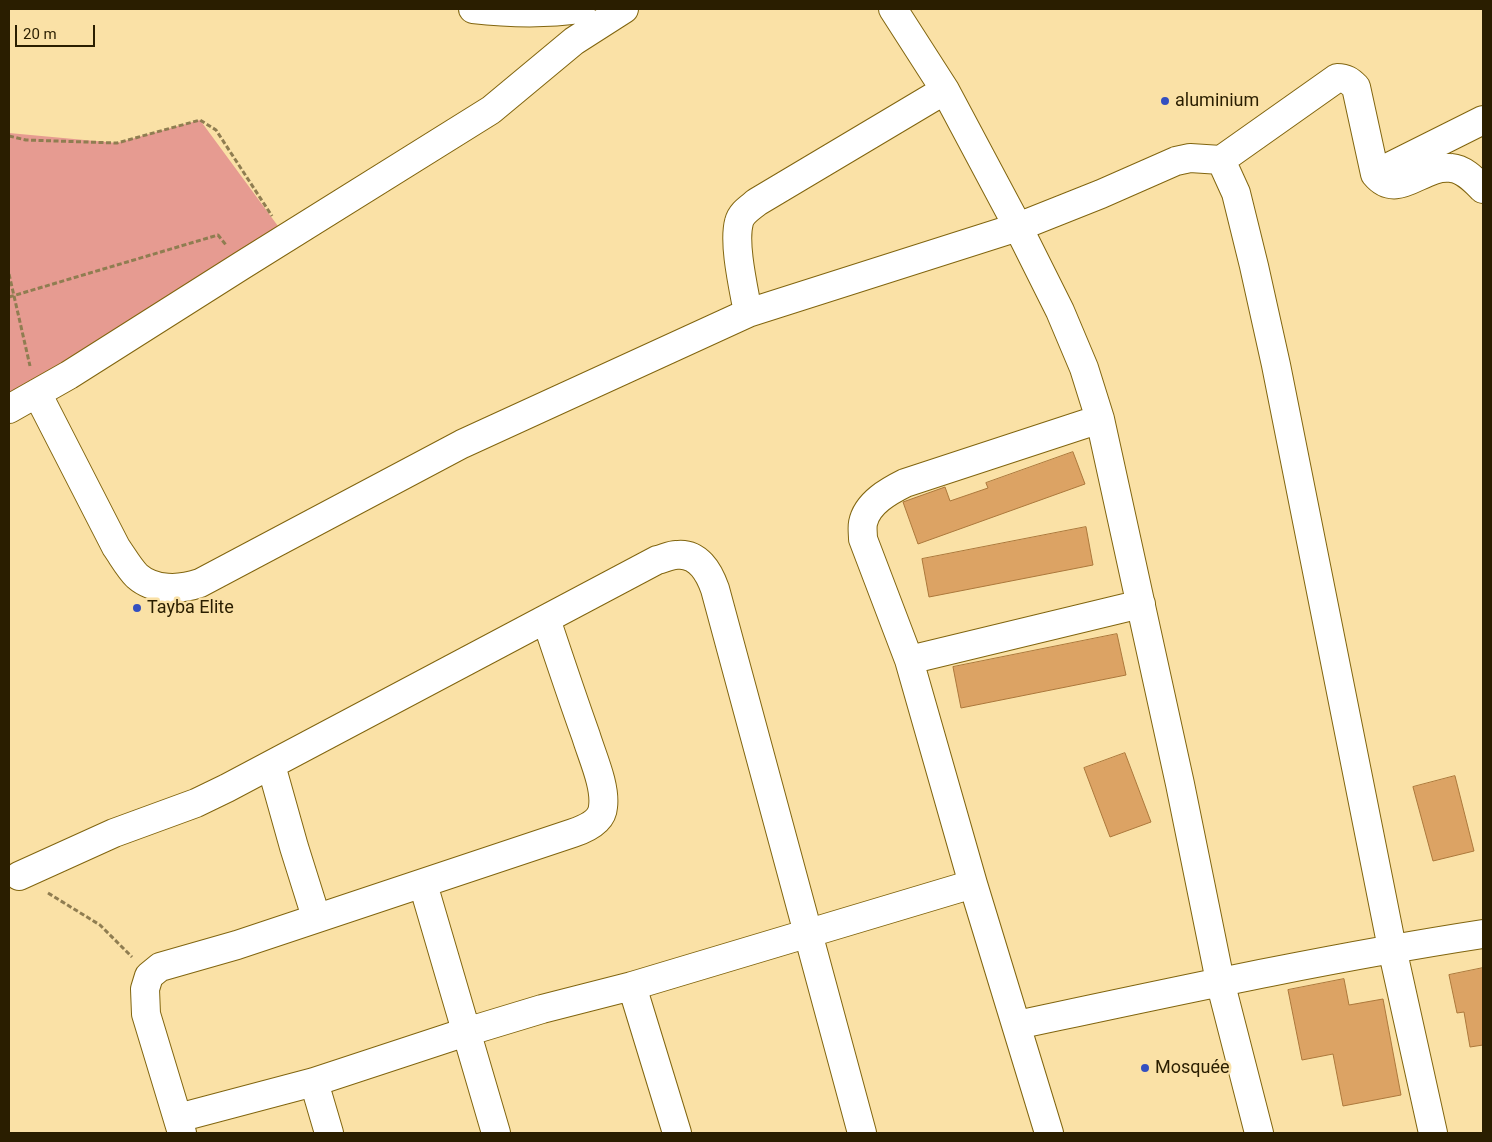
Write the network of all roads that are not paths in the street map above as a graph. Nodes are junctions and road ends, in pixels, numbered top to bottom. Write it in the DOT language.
graph roads {
  1 [pos="473,9"];
  2 [pos="581,9"];
  3 [pos="624,9"];
  4 [pos="893,9"];
  5 [pos="945,90"];
  6 [pos="1483,120"];
  7 [pos="1221,160"];
  8 [pos="1374,174"];
  9 [pos="1483,189"];
  10 [pos="1018,227"];
  11 [pos="748,313"];
  12 [pos="37,393"];
  13 [pos="9,409"];
  14 [pos="1100,419"];
  15 [pos="1141,604"];
  16 [pos="546,619"];
  17 [pos="908,660"];
  18 [pos="271,765"];
  19 [pos="19,876"];
  20 [pos="423,884"];
  21 [pos="973,884"];
  22 [pos="316,917"];
  23 [pos="807,932"];
  24 [pos="1483,934"];
  25 [pos="1392,948"];
  26 [pos="1220,982"];
  27 [pos="632,986"];
  28 [pos="1017,1025"];
  29 [pos="466,1032"];
  30 [pos="314,1082"];
  31 [pos="180,1126"];
  32 [pos="329,1133"];
  33 [pos="496,1133"];
  34 [pos="677,1133"];
  35 [pos="862,1133"];
  36 [pos="1049,1133"];
  37 [pos="1259,1133"];
  38 [pos="1433,1133"];
  1 -- 2 [label="street"];
  3 -- 12 [label="street"];
  4 -- 5 [label="street"];
  5 -- 10 [label="street"];
  5 -- 11 [label="street"];
  6 -- 8 [label="street"];
  7 -- 8 [label="street"];
  7 -- 10 [label="street"];
  7 -- 25 [label="street"];
  8 -- 9 [label="street"];
  10 -- 11 [label="street"];
  10 -- 14 [label="street"];
  11 -- 12 [label="street"];
  12 -- 13 [label="street"];
  14 -- 15 [label="street"];
  14 -- 17 [label="street"];
  15 -- 17 [label="street"];
  15 -- 26 [label="street"];
  16 -- 18 [label="street"];
  16 -- 20 [label="street"];
  16 -- 23 [label="street"];
  17 -- 21 [label="street"];
  18 -- 19 [label="street"];
  18 -- 22 [label="street"];
  20 -- 22 [label="street"];
  20 -- 29 [label="street"];
  21 -- 23 [label="street"];
  21 -- 28 [label="street"];
  22 -- 31 [label="street"];
  23 -- 27 [label="street"];
  23 -- 35 [label="street"];
  24 -- 25 [label="street"];
  25 -- 26 [label="street"];
  25 -- 38 [label="street"];
  26 -- 28 [label="street"];
  26 -- 37 [label="street"];
  27 -- 29 [label="street"];
  27 -- 34 [label="street"];
  28 -- 36 [label="street"];
  29 -- 30 [label="street"];
  29 -- 33 [label="street"];
  30 -- 31 [label="street"];
  30 -- 32 [label="street"];
}
